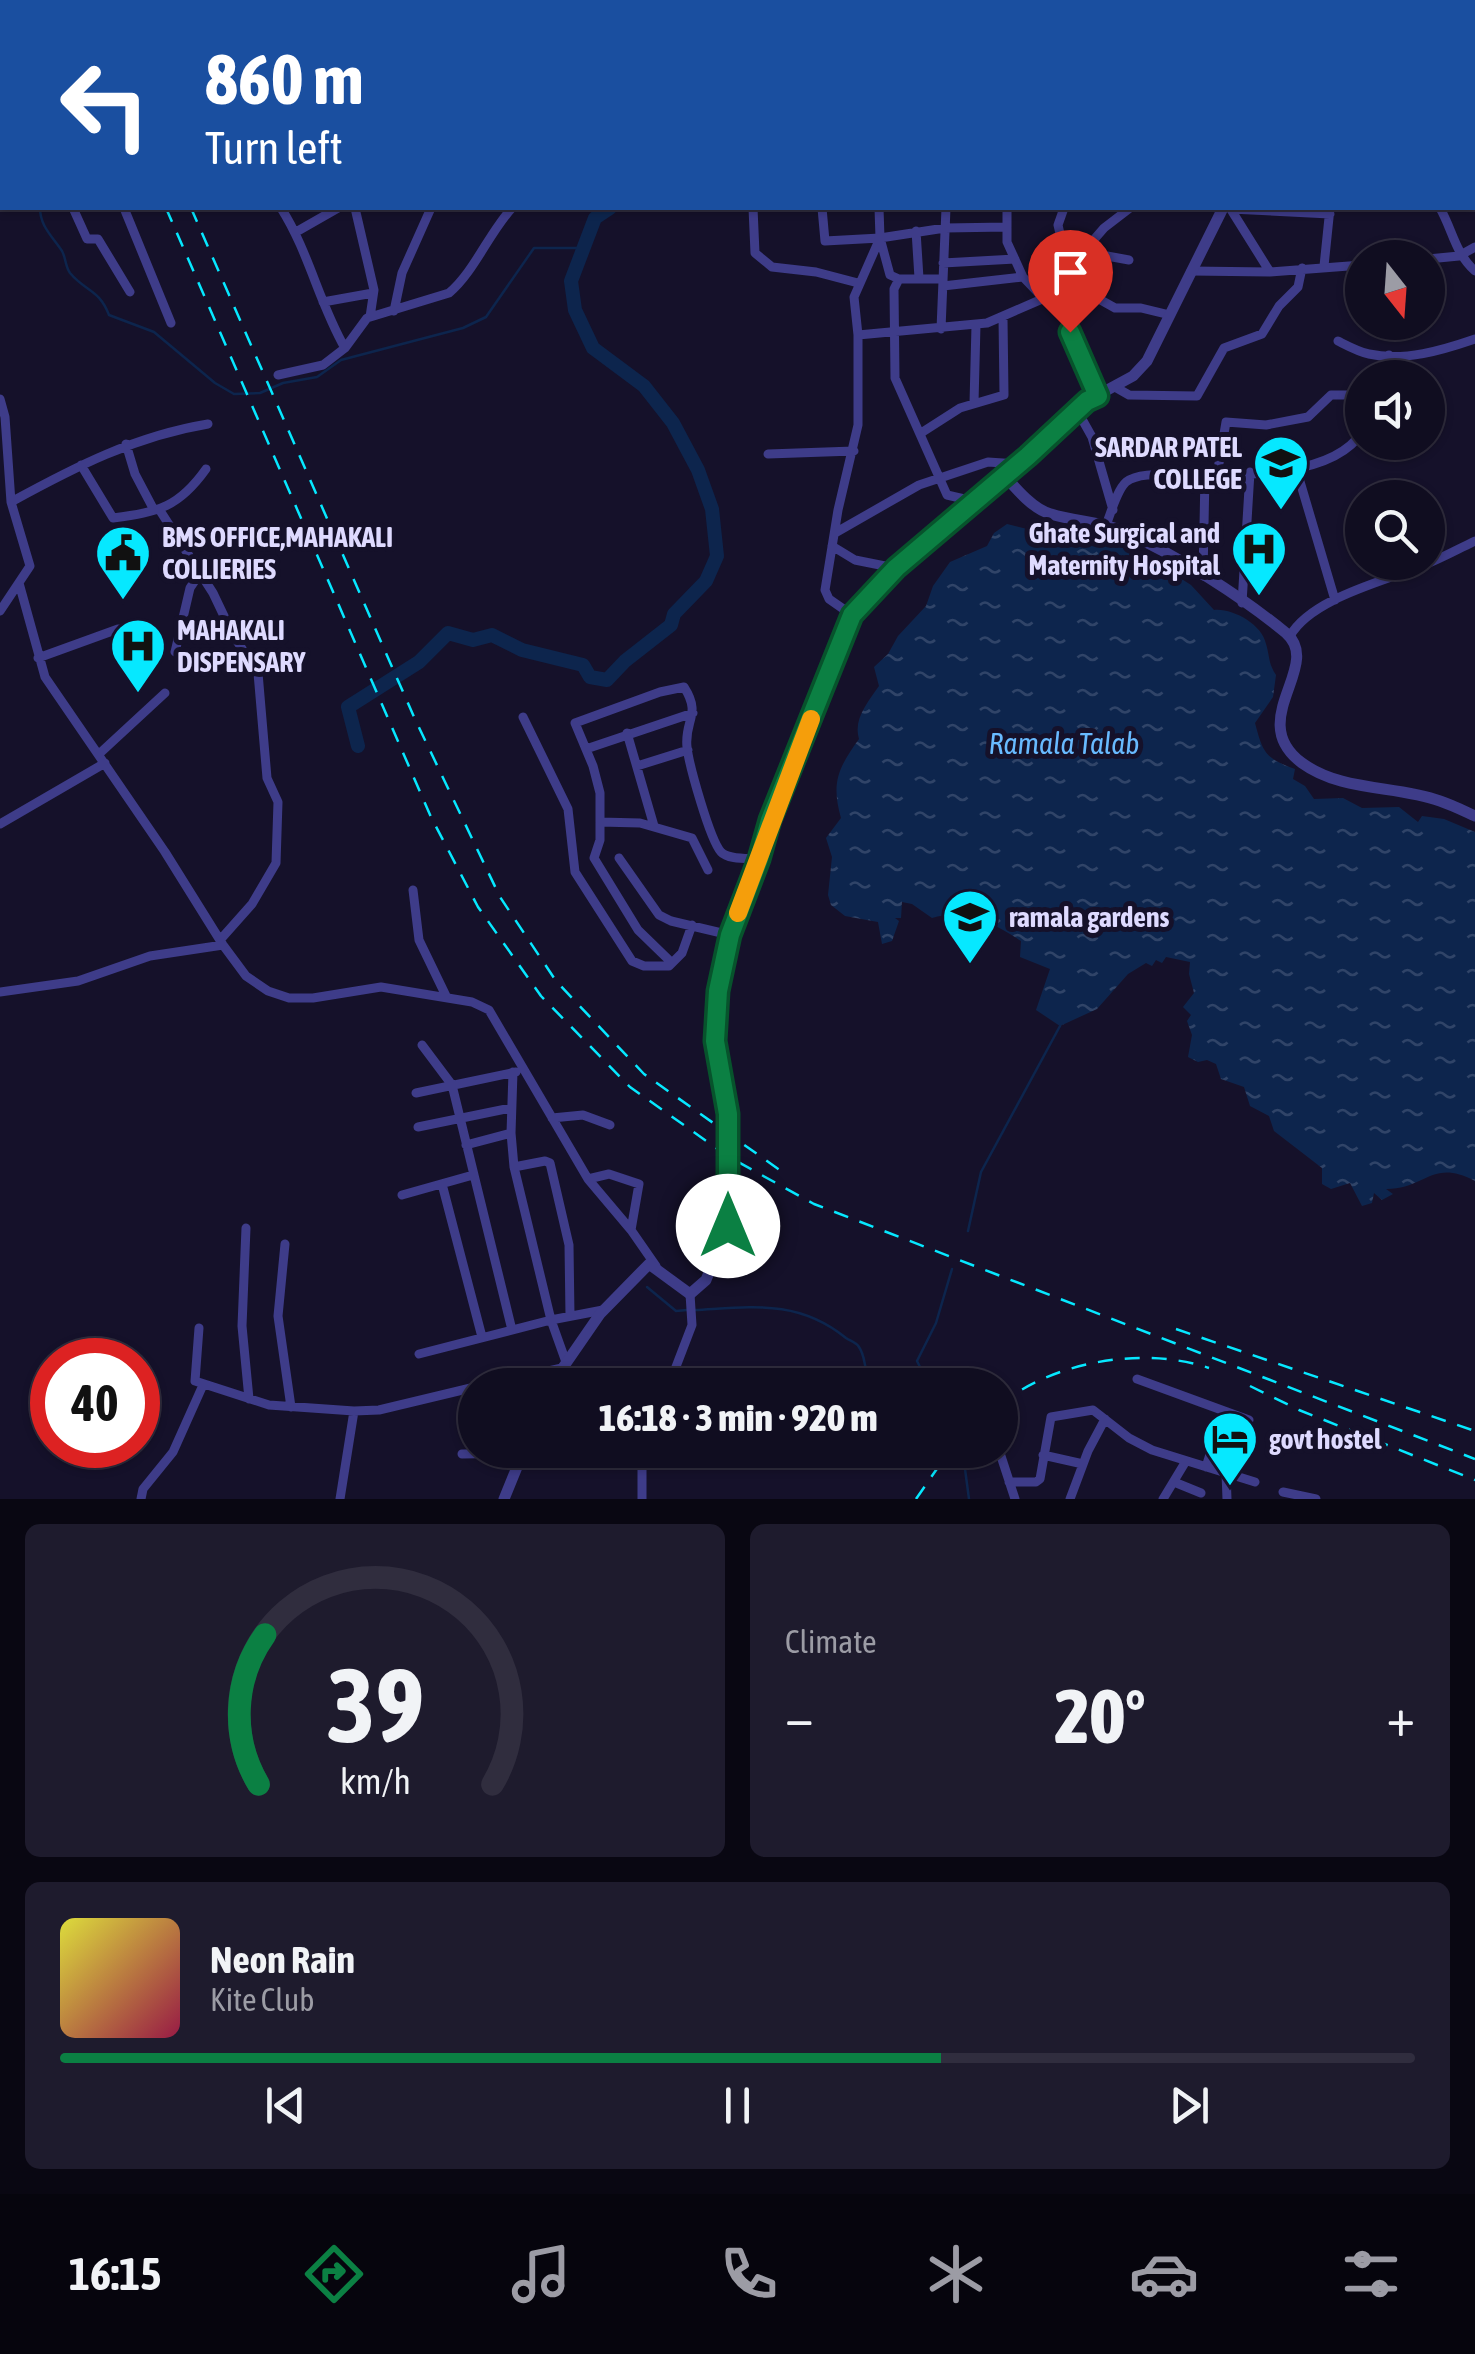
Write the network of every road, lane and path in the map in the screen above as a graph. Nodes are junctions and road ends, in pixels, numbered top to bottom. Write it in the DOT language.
graph roads {
  1 [pos="74,210"];
  2 [pos="125,210"];
  3 [pos="282,210"];
  4 [pos="334,210"];
  5 [pos="355,210"];
  6 [pos="431,210"];
  7 [pos="510,210"];
  8 [pos="754,210"];
  9 [pos="822,210"];
  10 [pos="879,210"];
  11 [pos="946,210"];
  12 [pos="1007,210"];
  13 [pos="1063,210"];
  14 [pos="1127,210"];
  15 [pos="1227,210"];
  16 [pos="1229,210"];
  17 [pos="1300,210"];
  18 [pos="1441,210"];
  19 [pos="1330,211"];
  20 [pos="945,228"];
  21 [pos="1007,228"];
  22 [pos="916,231"];
  23 [pos="296,232"];
  24 [pos="880,238"];
  25 [pos="1475,247"];
  26 [pos="1086,252"];
  27 [pos="1459,256"];
  28 [pos="1445,257"];
  29 [pos="1014,258"];
  30 [pos="1129,260"];
  31 [pos="944,263"];
  32 [pos="1345,265"];
  33 [pos="1324,266"];
  34 [pos="1302,268"];
  35 [pos="1191,271"];
  36 [pos="1475,271"];
  37 [pos="1270,272"];
  38 [pos="1022,277"];
  39 [pos="918,278"];
  40 [pos="899,279"];
  41 [pos="943,282"];
  42 [pos="858,283"];
  43 [pos="130,292"];
  44 [pos="374,293"];
  45 [pos="1057,294"];
  46 [pos="1043,298"];
  47 [pos="324,302"];
  48 [pos="394,311"];
  49 [pos="1170,315"];
  50 [pos="370,317"];
  51 [pos="1003,318"];
  52 [pos="171,323"];
  53 [pos="976,325"];
  54 [pos="940,329"];
  55 [pos="895,332"];
  56 [pos="858,335"];
  57 [pos="1475,339"];
  58 [pos="1338,341"];
  59 [pos="344,348"];
  60 [pos="1389,355"];
  61 [pos="1389,360"];
  62 [pos="278,375"];
  63 [pos="1115,387"];
  64 [pos="1345,393"];
  65 [pos="1098,396"];
  66 [pos="0,399"];
  67 [pos="974,403"];
  68 [pos="1078,412"];
  69 [pos="2,414"];
  70 [pos="208,424"];
  71 [pos="921,433"];
  72 [pos="126,444"];
  73 [pos="1345,451"];
  74 [pos="854,452"];
  75 [pos="768,454"];
  76 [pos="1019,464"];
  77 [pos="81,465"];
  78 [pos="1296,468"];
  79 [pos="206,469"];
  80 [pos="1250,472"];
  81 [pos="1204,475"];
  82 [pos="1217,475"];
  83 [pos="1004,476"];
  84 [pos="939,478"];
  85 [pos="973,501"];
  86 [pos="10,502"];
  87 [pos="157,510"];
  88 [pos="1113,510"];
  89 [pos="1106,524"];
  90 [pos="834,534"];
  91 [pos="1475,541"];
  92 [pos="832,546"];
  93 [pos="896,568"];
  94 [pos="200,573"];
  95 [pos="1202,576"];
  96 [pos="19,583"];
  97 [pos="1335,600"];
  98 [pos="1242,603"];
  99 [pos="1,609"];
  100 [pos="852,615"];
  101 [pos="132,630"];
  102 [pos="1290,636"];
  103 [pos="176,652"];
  104 [pos="38,658"];
  105 [pos="165,693"];
  106 [pos="694,713"];
  107 [pos="523,716"];
  108 [pos="628,733"];
  109 [pos="586,749"];
  110 [pos="688,750"];
  111 [pos="102,758"];
  112 [pos="636,766"];
  113 [pos="1475,816"];
  114 [pos="600,822"];
  115 [pos="0,824"];
  116 [pos="654,826"];
  117 [pos="620,858"];
  118 [pos="759,859"];
  119 [pos="708,870"];
  120 [pos="413,890"];
  121 [pos="692,925"];
  122 [pos="730,935"];
  123 [pos="221,943"];
  124 [pos="672,964"];
  125 [pos="0,992"];
  126 [pos="447,998"];
  127 [pos="422,1045"];
  128 [pos="525,1070"];
  129 [pos="513,1072"];
  130 [pos="452,1085"];
  131 [pos="416,1093"];
  132 [pos="511,1108"];
  133 [pos="552,1118"];
  134 [pos="459,1119"];
  135 [pos="610,1125"];
  136 [pos="418,1127"];
  137 [pos="511,1133"];
  138 [pos="466,1145"];
  139 [pos="514,1166"];
  140 [pos="473,1175"];
  141 [pos="588,1179"];
  142 [pos="442,1184"];
  143 [pos="402,1195"];
  144 [pos="246,1228"];
  145 [pos="631,1230"];
  146 [pos="284,1244"];
  147 [pos="660,1272"];
  148 [pos="690,1294"];
  149 [pos="603,1310"];
  150 [pos="570,1316"];
  151 [pos="551,1320"];
  152 [pos="199,1328"];
  153 [pos="512,1330"];
  154 [pos="482,1338"];
  155 [pos="419,1354"];
  156 [pos="564,1365"];
  157 [pos="552,1368"];
  158 [pos="562,1368"];
  159 [pos="676,1368"];
  160 [pos="1137,1379"];
  161 [pos="203,1385"];
  162 [pos="458,1391"];
  163 [pos="249,1399"];
  164 [pos="291,1407"];
  165 [pos="354,1411"];
  166 [pos="1224,1411"];
  167 [pos="1105,1419"];
  168 [pos="1249,1420"];
  169 [pos="1044,1455"];
  170 [pos="1186,1461"];
  171 [pos="1082,1464"];
  172 [pos="1206,1466"];
  173 [pos="517,1468"];
  174 [pos="642,1468"];
  175 [pos="1005,1468"];
  176 [pos="1226,1473"];
  177 [pos="1009,1482"];
  178 [pos="1174,1482"];
  179 [pos="1255,1482"];
  180 [pos="1283,1492"];
  181 [pos="1200,1493"];
  182 [pos="141,1499"];
  183 [pos="340,1499"];
  184 [pos="504,1499"];
  185 [pos="642,1499"];
  186 [pos="1015,1499"];
  187 [pos="1070,1499"];
  188 [pos="1163,1499"];
  189 [pos="1227,1499"];
  190 [pos="1316,1499"];
  1 -- 43 [label="street"];
  2 -- 52 [label="street"];
  3 -- 23 [label="street"];
  4 -- 23 [label="street"];
  5 -- 44 [label="street"];
  6 -- 48 [label="street"];
  7 -- 48 [label="street"];
  8 -- 42 [label="street"];
  9 -- 24 [label="street"];
  10 -- 24 [label="street"];
  11 -- 20 [label="street"];
  12 -- 21 [label="street"];
  13 -- 45 [label="street"];
  14 -- 26 [label="street"];
  15 -- 35 [label="street"];
  16 -- 37 [label="street"];
  17 -- 19 [label="street"];
  18 -- 27 [label="street"];
  19 -- 33 [label="street"];
  20 -- 21 [label="street"];
  20 -- 22 [label="street"];
  20 -- 31 [label="street"];
  21 -- 29 [label="street"];
  22 -- 24 [label="street"];
  22 -- 39 [label="street"];
  23 -- 47 [label="street"];
  24 -- 40 [label="street"];
  24 -- 42 [label="street"];
  25 -- 27 [label="street"];
  26 -- 30 [label="street"];
  26 -- 45 [label="street"];
  27 -- 28 [label="street"];
  27 -- 36 [label="street"];
  29 -- 31 [label="street"];
  29 -- 38 [label="street"];
  31 -- 41 [label="street"];
  32 -- 33 [label="street"];
  33 -- 34 [label="street"];
  34 -- 37 [label="street"];
  34 -- 63 [label="street"];
  35 -- 37 [label="street"];
  35 -- 49 [label="street"];
  38 -- 41 [label="street"];
  38 -- 46 [label="street"];
  39 -- 40 [label="street"];
  39 -- 41 [label="street"];
  40 -- 55 [label="street"];
  41 -- 54 [label="street"];
  42 -- 56 [label="street"];
  44 -- 47 [label="street"];
  44 -- 50 [label="street"];
  45 -- 46 [label="street"];
  45 -- 49 [label="street"];
  45 -- 65 [label="street"];
  46 -- 51 [label="street"];
  47 -- 59 [label="street"];
  48 -- 50 [label="street"];
  49 -- 63 [label="street"];
  50 -- 59 [label="street"];
  51 -- 53 [label="street"];
  51 -- 67 [label="street"];
  53 -- 54 [label="street"];
  53 -- 67 [label="street"];
  54 -- 55 [label="street"];
  55 -- 56 [label="street"];
  55 -- 71 [label="street"];
  56 -- 74 [label="street"];
  57 -- 60 [label="street"];
  58 -- 60 [label="street"];
  59 -- 62 [label="street"];
  60 -- 61 [label="street"];
  63 -- 65 [label="street"];
  64 -- 82 [label="street"];
  65 -- 68 [label="street"];
  66 -- 69 [label="street"];
  67 -- 71 [label="street"];
  68 -- 76 [label="street"];
  68 -- 88 [label="street"];
  69 -- 86 [label="street"];
  70 -- 72 [label="street"];
  71 -- 84 [label="street"];
  72 -- 77 [label="street"];
  72 -- 87 [label="street"];
  73 -- 78 [label="street"];
  74 -- 75 [label="street"];
  74 -- 90 [label="street"];
  76 -- 83 [label="street"];
  76 -- 84 [label="street"];
  77 -- 86 [label="street"];
  77 -- 87 [label="street"];
  78 -- 80 [label="street"];
  78 -- 97 [label="street"];
  79 -- 87 [label="street"];
  80 -- 82 [label="street"];
  80 -- 98 [label="street"];
  81 -- 82 [label="street"];
  81 -- 88 [label="street"];
  81 -- 95 [label="street"];
  83 -- 85 [label="street"];
  83 -- 89 [label="street"];
  84 -- 85 [label="street"];
  84 -- 90 [label="street"];
  85 -- 93 [label="street"];
  86 -- 96 [label="street"];
  87 -- 94 [label="street"];
  88 -- 89 [label="street"];
  89 -- 95 [label="street"];
  90 -- 92 [label="street"];
  91 -- 97 [label="street"];
  92 -- 93 [label="street"];
  92 -- 100 [label="street"];
  93 -- 100 [label="street"];
  94 -- 103 [label="street"];
  94 -- 123 [label="street"];
  95 -- 98 [label="street"];
  96 -- 99 [label="street"];
  96 -- 104 [label="street"];
  97 -- 102 [label="street"];
  98 -- 102 [label="street"];
  100 -- 118 [label="street"];
  101 -- 104 [label="street"];
  102 -- 113 [label="street"];
  104 -- 111 [label="street"];
  105 -- 111 [label="street"];
  106 -- 108 [label="street"];
  106 -- 109 [label="street"];
  106 -- 110 [label="street"];
  107 -- 124 [label="street"];
  108 -- 109 [label="street"];
  108 -- 112 [label="street"];
  109 -- 114 [label="street"];
  110 -- 112 [label="street"];
  110 -- 118 [label="street"];
  111 -- 115 [label="street"];
  111 -- 123 [label="street"];
  112 -- 116 [label="street"];
  114 -- 116 [label="street"];
  114 -- 124 [label="street"];
  116 -- 119 [label="street"];
  117 -- 121 [label="street"];
  118 -- 122 [label="street"];
  120 -- 126 [label="street"];
  121 -- 122 [label="street"];
  121 -- 124 [label="street"];
  122 -- 148 [label="street"];
  123 -- 125 [label="street"];
  123 -- 126 [label="street"];
  126 -- 128 [label="street"];
  127 -- 130 [label="street"];
  128 -- 129 [label="street"];
  128 -- 133 [label="street"];
  129 -- 130 [label="street"];
  129 -- 132 [label="street"];
  130 -- 131 [label="street"];
  130 -- 134 [label="street"];
  132 -- 134 [label="street"];
  132 -- 137 [label="street"];
  133 -- 135 [label="street"];
  133 -- 141 [label="street"];
  134 -- 136 [label="street"];
  134 -- 138 [label="street"];
  137 -- 138 [label="street"];
  137 -- 139 [label="street"];
  138 -- 140 [label="street"];
  139 -- 150 [label="street"];
  139 -- 151 [label="street"];
  140 -- 142 [label="street"];
  140 -- 153 [label="street"];
  141 -- 145 [label="street"];
  141 -- 145 [label="street"];
  142 -- 143 [label="street"];
  142 -- 154 [label="street"];
  144 -- 163 [label="street"];
  145 -- 147 [label="street"];
  146 -- 164 [label="street"];
  147 -- 148 [label="street"];
  147 -- 149 [label="street"];
  148 -- 159 [label="street"];
  149 -- 150 [label="street"];
  149 -- 156 [label="street"];
  150 -- 151 [label="street"];
  151 -- 153 [label="street"];
  151 -- 156 [label="street"];
  152 -- 161 [label="street"];
  153 -- 154 [label="street"];
  154 -- 155 [label="street"];
  156 -- 157 [label="street"];
  156 -- 158 [label="street"];
  160 -- 166 [label="street"];
  161 -- 163 [label="street"];
  161 -- 182 [label="street"];
  162 -- 165 [label="street"];
  163 -- 164 [label="street"];
  164 -- 165 [label="street"];
  165 -- 183 [label="street"];
  166 -- 168 [label="street"];
  166 -- 172 [label="street"];
  167 -- 169 [label="street"];
  167 -- 170 [label="street"];
  167 -- 171 [label="street"];
  169 -- 171 [label="street"];
  169 -- 177 [label="street"];
  170 -- 172 [label="street"];
  170 -- 178 [label="street"];
  171 -- 187 [label="street"];
  172 -- 176 [label="street"];
  173 -- 184 [label="street"];
  174 -- 185 [label="street"];
  175 -- 177 [label="street"];
  176 -- 179 [label="street"];
  176 -- 189 [label="street"];
  177 -- 186 [label="street"];
  178 -- 181 [label="street"];
  178 -- 188 [label="street"];
  180 -- 190 [label="street"];
}
